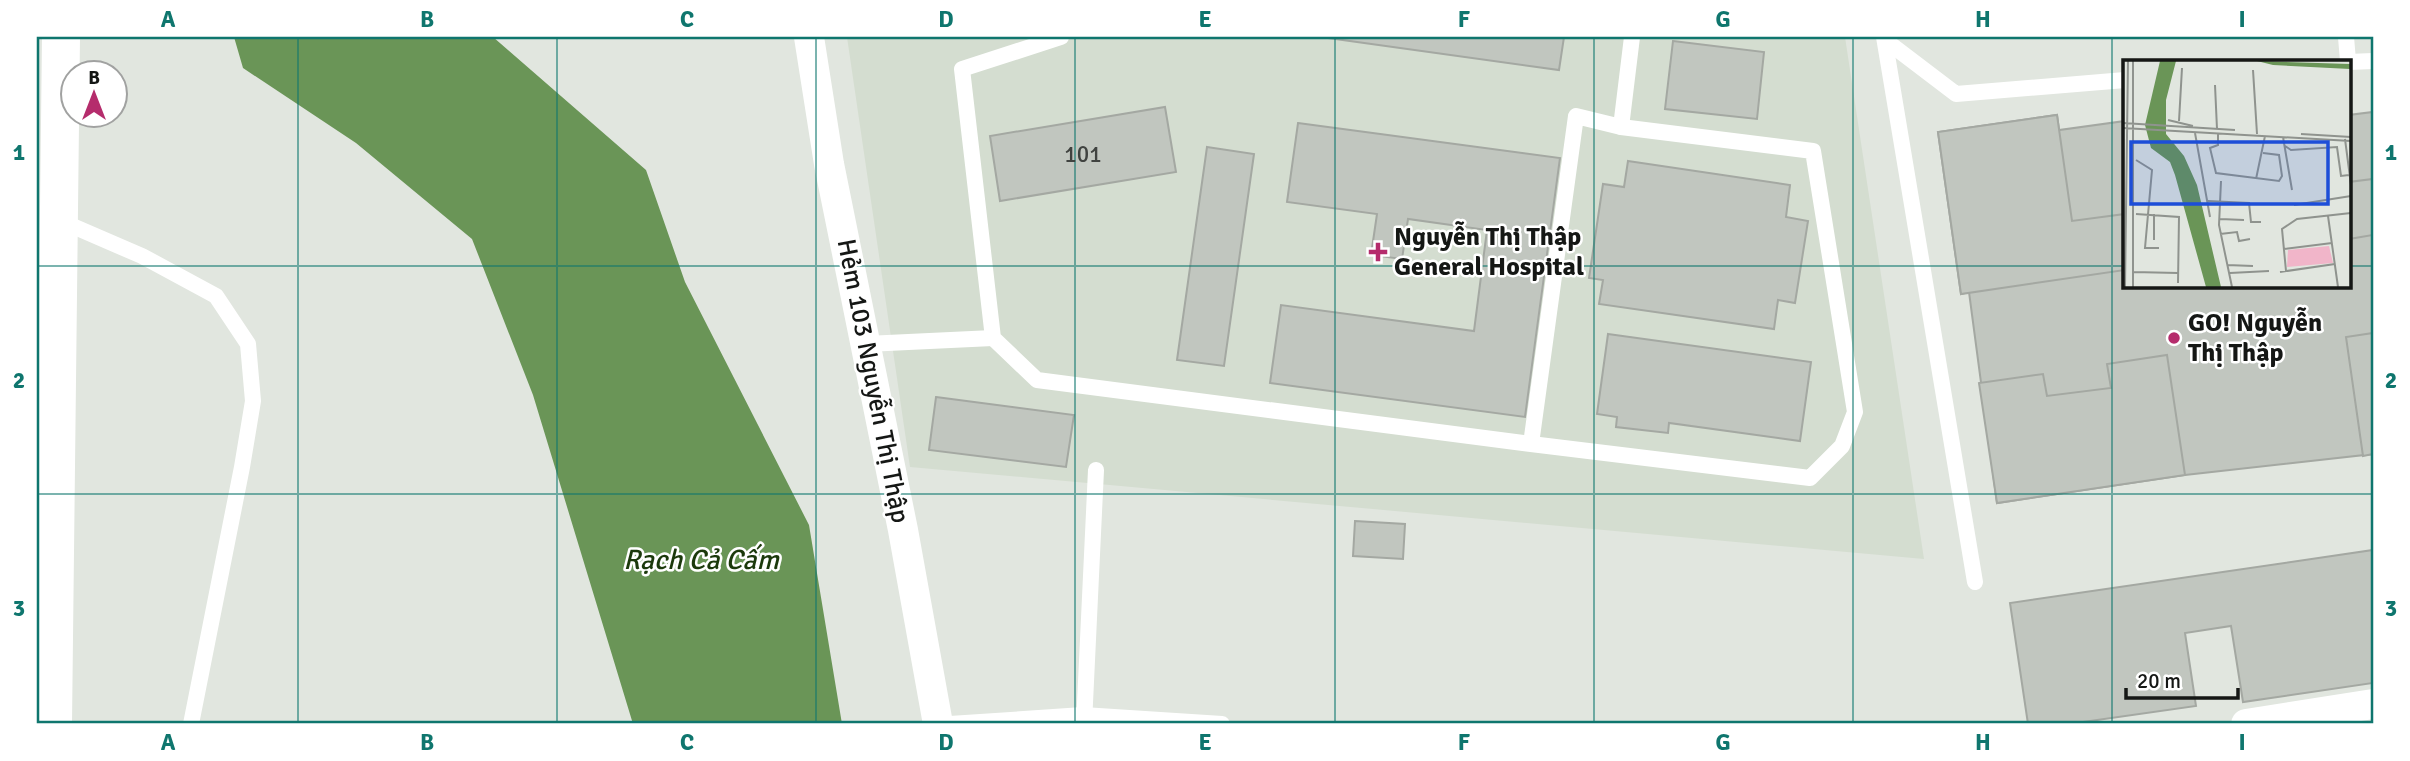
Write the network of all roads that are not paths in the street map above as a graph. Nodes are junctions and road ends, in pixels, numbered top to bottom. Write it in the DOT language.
graph roads {
  1 [pos="61,37"];
  2 [pos="809,37"];
  3 [pos="1061,37"];
  4 [pos="1632,37"];
  5 [pos="2346,37"];
  6 [pos="1884,38"];
  7 [pos="2348,60"];
  8 [pos="2373,61"];
  9 [pos="2350,62"];
  10 [pos="2123,80"];
  11 [pos="1621,127"];
  12 [pos="58,220"];
  13 [pos="993,338"];
  14 [pos="866,344"];
  15 [pos="1531,444"];
  16 [pos="46,446"];
  17 [pos="1096,470"];
  18 [pos="1975,582"];
  19 [pos="2373,704"];
  20 [pos="1084,720"];
  21 [pos="53,724"];
  22 [pos="191,724"];
  23 [pos="938,724"];
  24 [pos="950,724"];
  25 [pos="1222,724"];
  26 [pos="2246,724"];
  1 -- 12 [label="main road"];
  2 -- 14 [label="street, Hẻm 103 Nguyễn Thị Thập"];
  3 -- 13 [label="lane"];
  4 -- 11 [label="lane"];
  5 -- 7 [label="lane"];
  6 -- 10 [label="lane"];
  6 -- 18 [label="lane"];
  8 -- 9 [label="lane"];
  11 -- 15 [label="lane"];
  11 -- 15 [label="lane"];
  12 -- 16 [label="main road"];
  12 -- 22 [label="lane"];
  13 -- 14 [label="lane"];
  13 -- 15 [label="lane"];
  14 -- 23 [label="street, Hẻm 103 Nguyễn Thị Thập"];
  16 -- 21 [label="main road"];
  17 -- 20 [label="lane"];
  19 -- 26 [label="street"];
  20 -- 24 [label="lane"];
  20 -- 25 [label="lane"];
}
